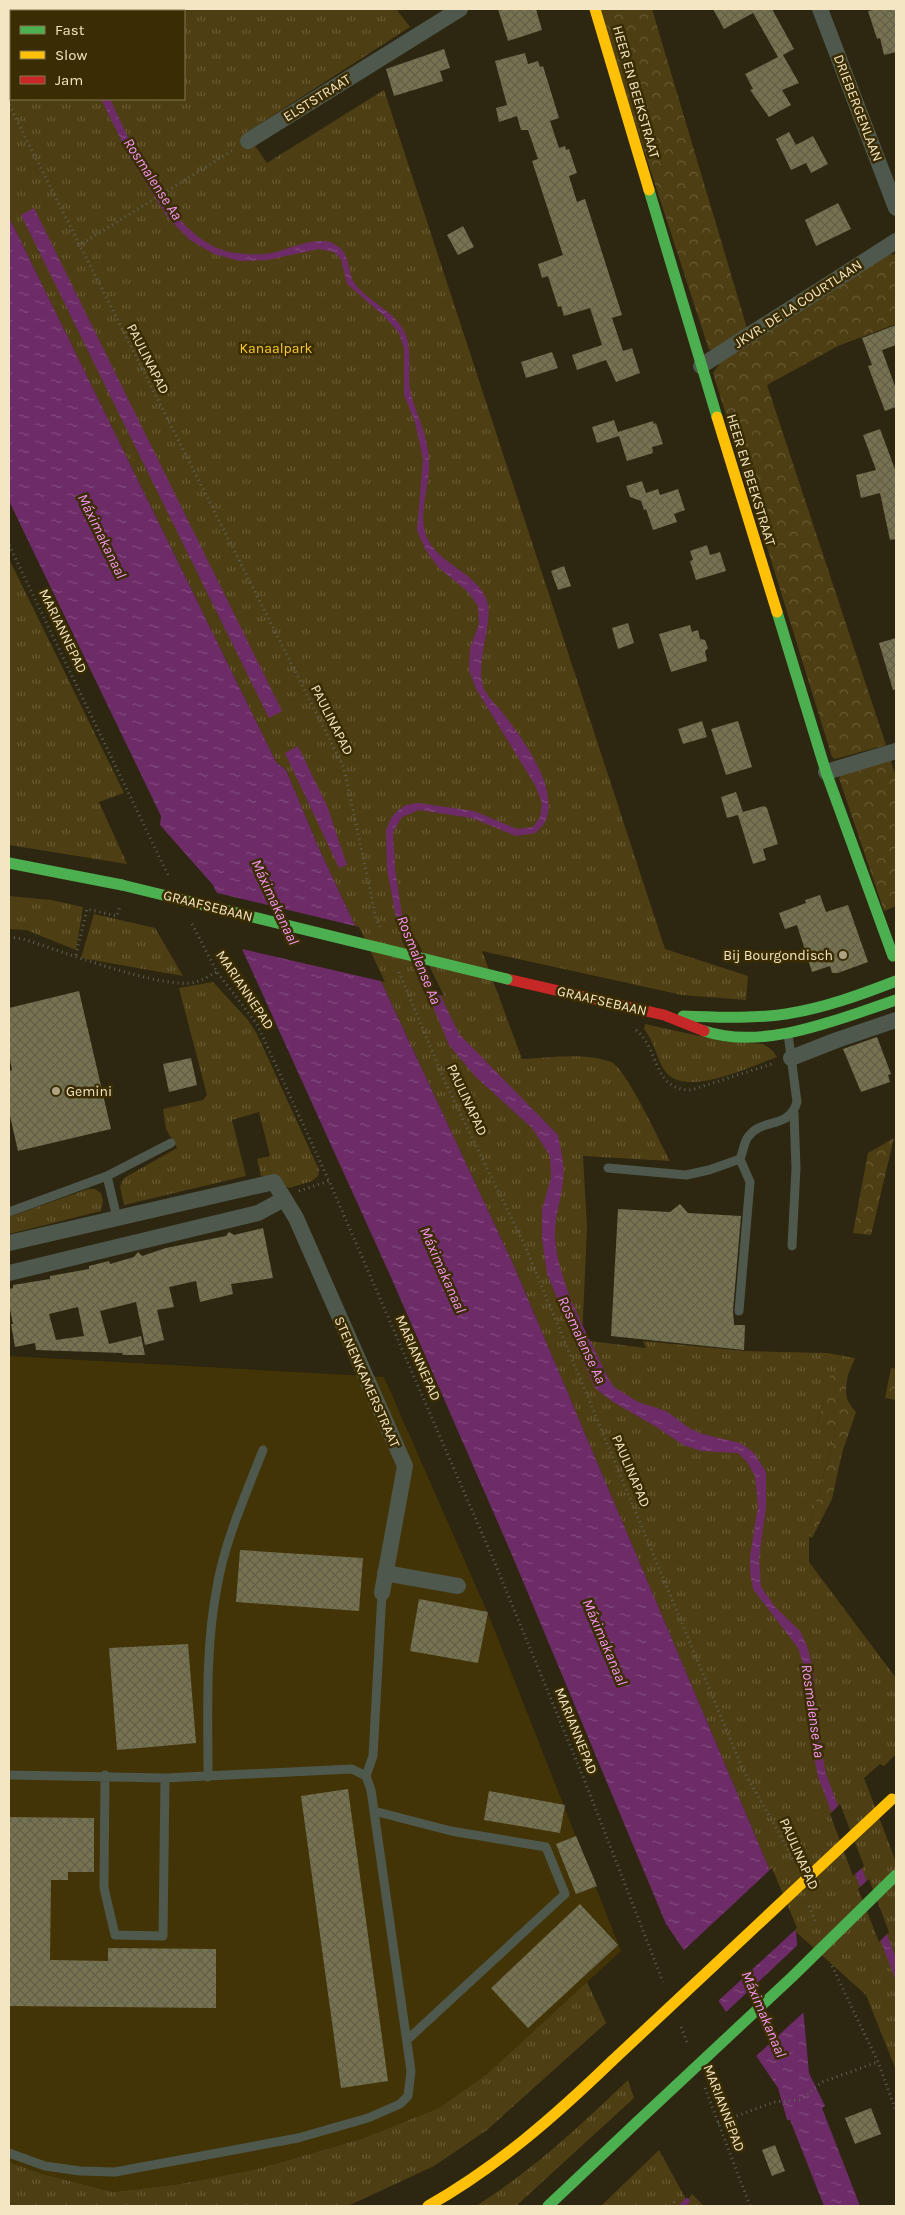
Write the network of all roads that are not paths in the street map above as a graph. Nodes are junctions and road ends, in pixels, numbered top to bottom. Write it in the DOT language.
graph roads {
  1 [pos="460,9"];
  2 [pos="594,9"];
  3 [pos="820,9"];
  4 [pos="248,141"];
  5 [pos="896,208"];
  6 [pos="896,241"];
  7 [pos="701,366"];
  8 [pos="896,751"];
  9 [pos="826,772"];
  10 [pos="10,864"];
  11 [pos="893,956"];
  12 [pos="896,981"];
  13 [pos="896,1000"];
  14 [pos="786,1014"];
  15 [pos="664,1016"];
  16 [pos="896,1020"];
  17 [pos="788,1033"];
  18 [pos="791,1058"];
  19 [pos="794,1112"];
  20 [pos="171,1143"];
  21 [pos="740,1159"];
  22 [pos="608,1168"];
  23 [pos="106,1176"];
  24 [pos="284,1199"];
  25 [pos="9,1212"];
  26 [pos="117,1218"];
  27 [pos="9,1243"];
  28 [pos="792,1246"];
  29 [pos="9,1273"];
  30 [pos="739,1311"];
  31 [pos="263,1450"];
  32 [pos="385,1573"];
  33 [pos="458,1586"];
  34 [pos="382,1593"];
  35 [pos="9,1775"];
  36 [pos="105,1775"];
  37 [pos="366,1776"];
  38 [pos="208,1777"];
  39 [pos="165,1778"];
  40 [pos="894,1797"];
  41 [pos="374,1811"];
  42 [pos="896,1874"];
  43 [pos="407,2040"];
  44 [pos="9,2153"];
  45 [pos="428,2206"];
  46 [pos="548,2206"];
  1 -- 4 [label="street, ELSTSTRAAT"];
  2 -- 7 [label="main road, HEER EN BEEKSTRAAT"];
  3 -- 5 [label="street, DRIEBERGENLAAN"];
  6 -- 7 [label="street, JKVR. DE LA COURTLAAN"];
  7 -- 9 [label="main road, HEER EN BEEKSTRAAT"];
  8 -- 9 [label="street"];
  9 -- 11 [label="main road, HEER EN BEEKSTRAAT"];
  10 -- 15 [label="main road, GRAAFSEBAAN, bridge"];
  12 -- 14 [label="main road, GRAAFSEBAAN"];
  13 -- 17 [label="main road, GRAAFSEBAAN"];
  14 -- 15 [label="main road, GRAAFSEBAAN"];
  14 -- 17 [label="lane"];
  15 -- 17 [label="main road, GRAAFSEBAAN"];
  16 -- 18 [label="street"];
  17 -- 18 [label="lane"];
  18 -- 19 [label="lane"];
  19 -- 21 [label="lane"];
  19 -- 28 [label="lane"];
  20 -- 23 [label="lane"];
  21 -- 22 [label="lane"];
  21 -- 30 [label="lane"];
  23 -- 25 [label="lane"];
  23 -- 26 [label="lane"];
  24 -- 26 [label="street"];
  24 -- 29 [label="street"];
  24 -- 32 [label="street, STENENKAMERSTRAAT"];
  26 -- 27 [label="street"];
  31 -- 38 [label="lane"];
  32 -- 33 [label="street"];
  32 -- 34 [label="street, STENENKAMERSTRAAT"];
  34 -- 37 [label="lane"];
  35 -- 36 [label="lane"];
  36 -- 39 [label="lane"];
  36 -- 39 [label="lane"];
  37 -- 38 [label="lane"];
  37 -- 41 [label="lane"];
  38 -- 39 [label="lane"];
  40 -- 45 [label="main road, bridge"];
  41 -- 43 [label="lane"];
  41 -- 43 [label="lane"];
  42 -- 46 [label="main road, bridge"];
  43 -- 44 [label="lane"];
}
